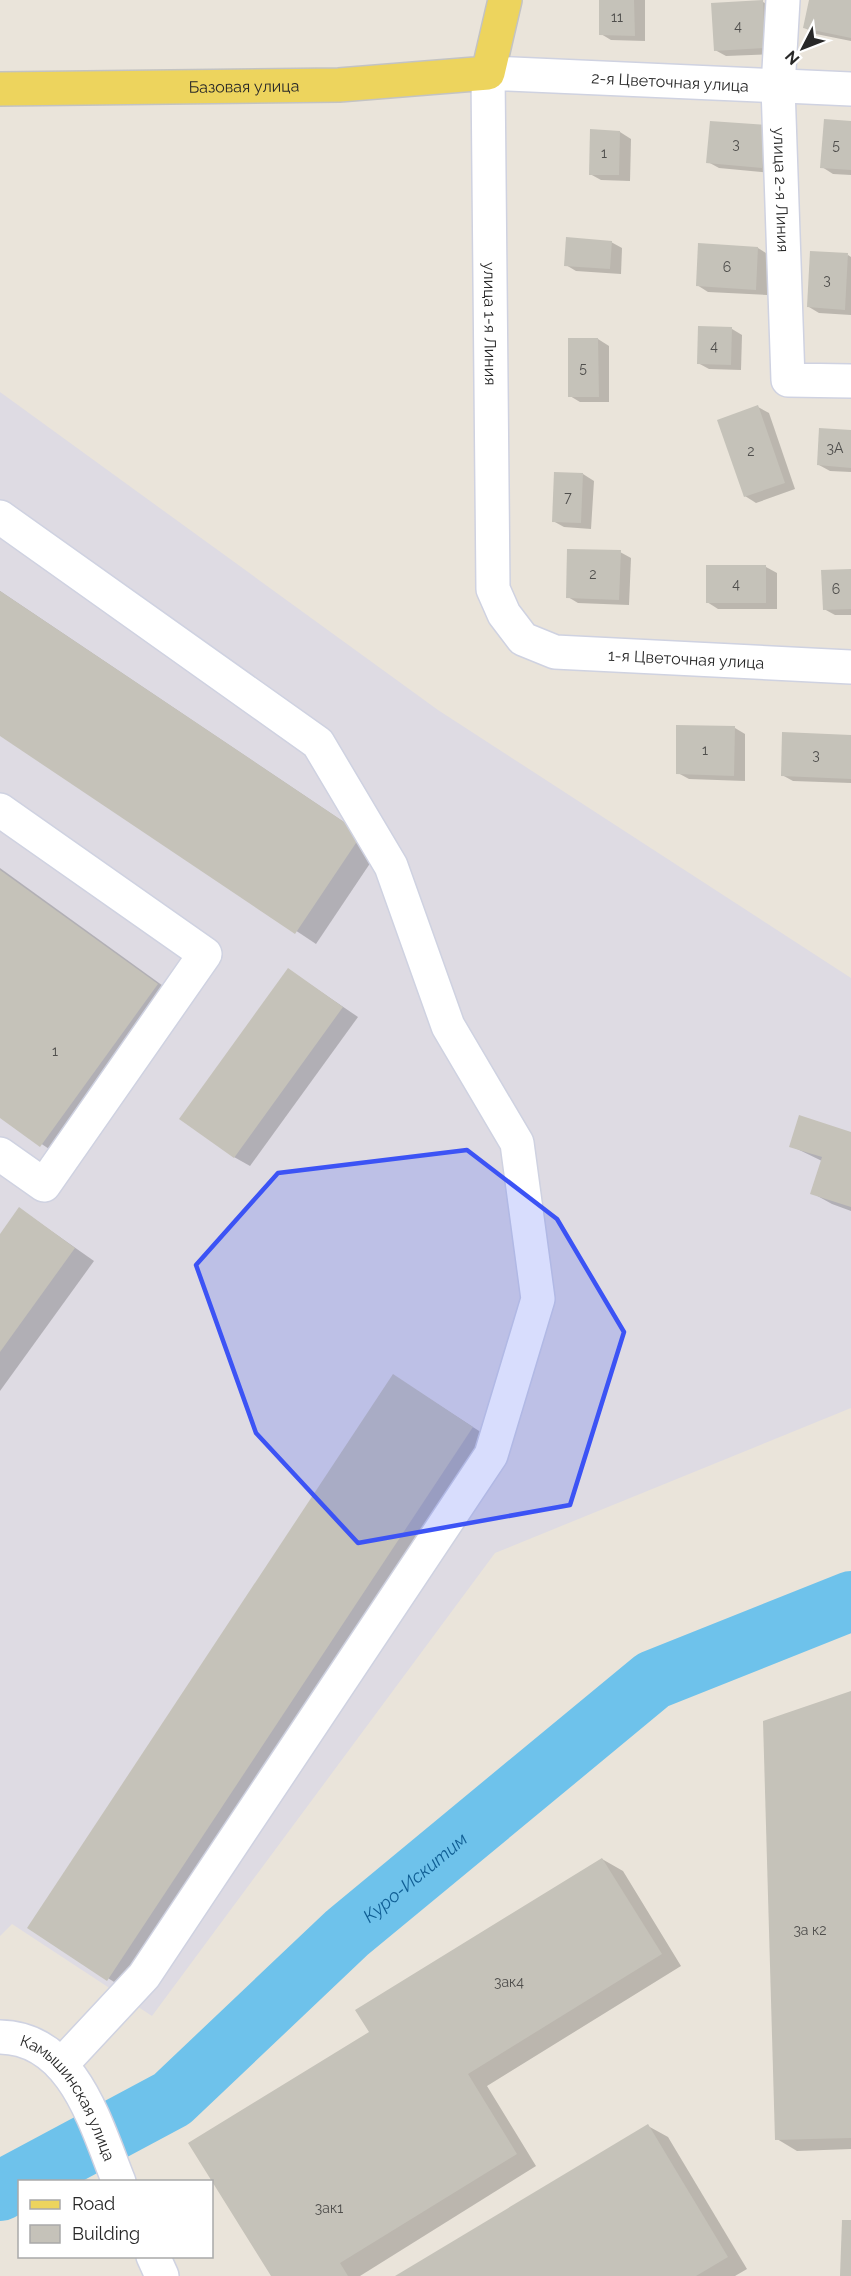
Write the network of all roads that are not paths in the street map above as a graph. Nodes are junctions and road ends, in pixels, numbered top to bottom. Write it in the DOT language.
graph roads {
  1 [pos="505,0"];
  2 [pos="783,0"];
  3 [pos="488,73"];
  4 [pos="778,87"];
  5 [pos="0,89"];
  6 [pos="851,89"];
  7 [pos="851,381"];
  8 [pos="0,517"];
  9 [pos="523,639"];
  10 [pos="851,667"];
  11 [pos="0,810"];
  12 [pos="0,1154"];
  13 [pos="0,2037"];
  14 [pos="62,2065"];
  15 [pos="119,2180"];
  16 [pos="154,2258"];
  17 [pos="162,2276"];
  1 -- 3 [label="main road, улица 1-я Линия"];
  2 -- 4 [label="street, улица 2-я Линия"];
  3 -- 4 [label="street, 2-я Цветочная улица"];
  3 -- 5 [label="main road, Базовая улица"];
  3 -- 9 [label="street, улица 1-я Линия"];
  4 -- 6 [label="street, 2-я Цветочная улица"];
  4 -- 7 [label="street, улица 2-я Линия"];
  8 -- 14 [label="street"];
  9 -- 10 [label="street, 1-я Цветочная улица"];
  11 -- 12 [label="street"];
  13 -- 14 [label="street, Камышинская улица"];
  14 -- 15 [label="street, Камышинская улица"];
  16 -- 17 [label="street"];
}
